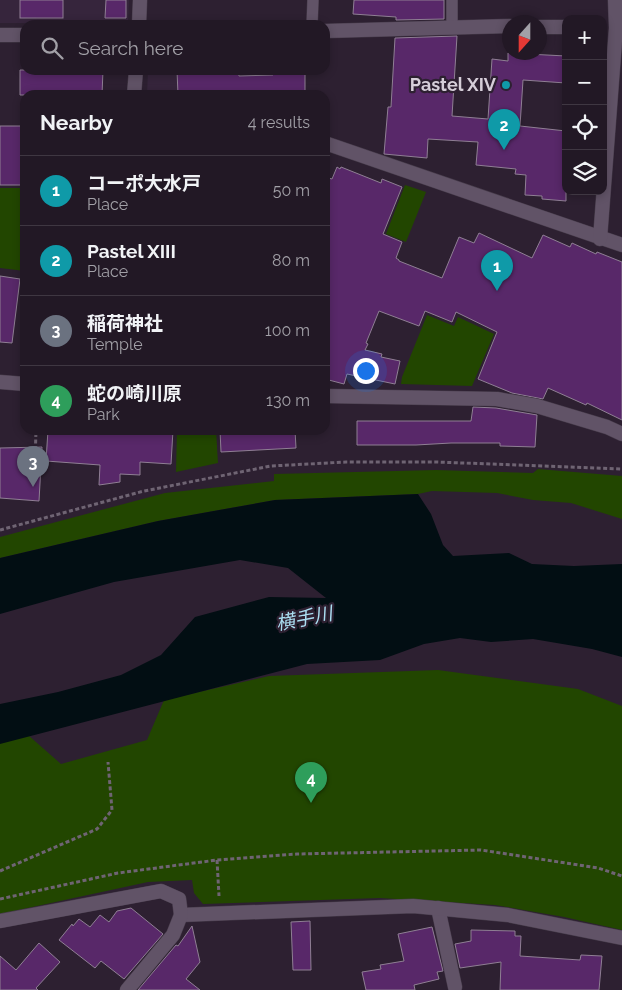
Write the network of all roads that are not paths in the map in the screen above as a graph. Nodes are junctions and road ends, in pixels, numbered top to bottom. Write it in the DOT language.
graph roads {
  1 [pos="140,0"];
  2 [pos="313,0"];
  3 [pos="452,0"];
  4 [pos="615,0"];
  5 [pos="139,20"];
  6 [pos="312,20"];
  7 [pos="502,26"];
  8 [pos="452,27"];
  9 [pos="547,27"];
  10 [pos="562,27"];
  11 [pos="614,28"];
  12 [pos="330,31"];
  13 [pos="0,35"];
  14 [pos="20,35"];
  15 [pos="136,75"];
  16 [pos="134,90"];
  17 [pos="330,145"];
  18 [pos="600,238"];
  19 [pos="622,245"];
  20 [pos="0,382"];
  21 [pos="20,384"];
  22 [pos="330,396"];
  23 [pos="622,434"];
  24 [pos="438,908"];
  25 [pos="181,915"];
  26 [pos="0,921"];
  27 [pos="622,938"];
  28 [pos="454,987"];
  29 [pos="127,990"];
  1 -- 5 [label="street"];
  2 -- 6 [label="lane"];
  3 -- 8 [label="lane"];
  4 -- 11 [label="street"];
  7 -- 8 [label="street"];
  8 -- 12 [label="street"];
  9 -- 10 [label="street"];
  11 -- 18 [label="street"];
  13 -- 14 [label="street"];
  15 -- 16 [label="street"];
  17 -- 18 [label="street"];
  18 -- 19 [label="street"];
  20 -- 21 [label="street"];
  22 -- 23 [label="street"];
  24 -- 25 [label="street"];
  24 -- 27 [label="street"];
  24 -- 28 [label="street"];
  25 -- 26 [label="street"];
  25 -- 29 [label="street"];
}
